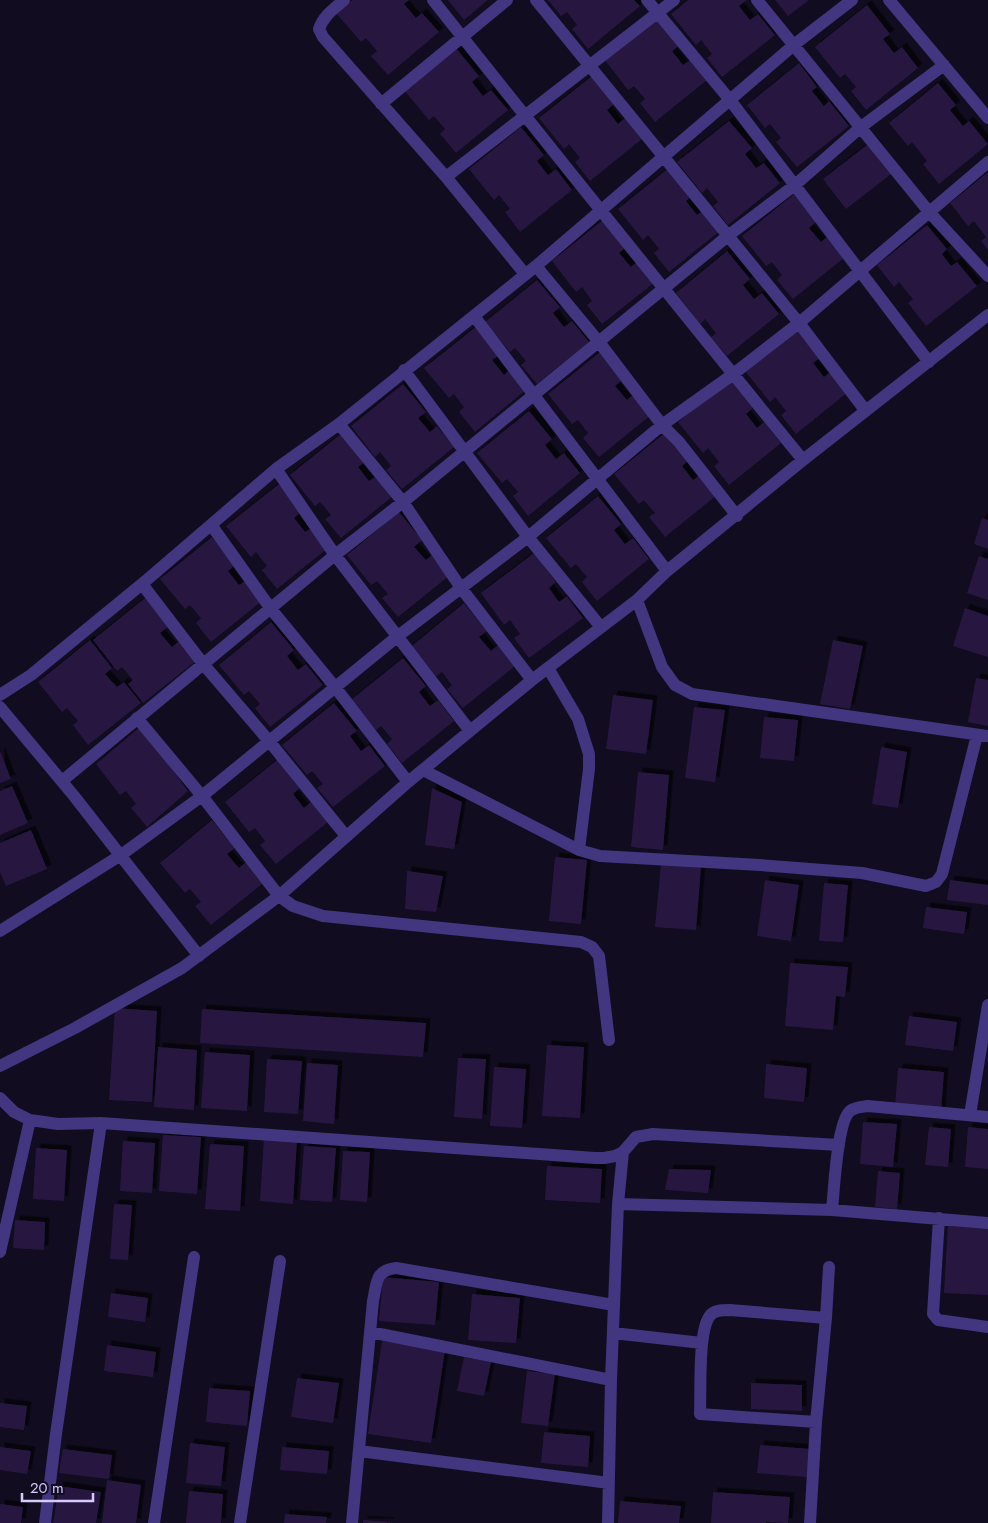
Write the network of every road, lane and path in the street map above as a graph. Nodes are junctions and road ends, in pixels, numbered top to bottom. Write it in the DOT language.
graph roads {
  1 [pos="344,0"];
  2 [pos="433,0"];
  3 [pos="507,0"];
  4 [pos="536,0"];
  5 [pos="647,0"];
  6 [pos="674,0"];
  7 [pos="757,0"];
  8 [pos="852,0"];
  9 [pos="889,0"];
  10 [pos="657,13"];
  11 [pos="462,37"];
  12 [pos="795,44"];
  13 [pos="590,65"];
  14 [pos="944,66"];
  15 [pos="730,100"];
  16 [pos="381,104"];
  17 [pos="525,116"];
  18 [pos="988,118"];
  19 [pos="861,127"];
  20 [pos="663,156"];
  21 [pos="988,162"];
  22 [pos="446,177"];
  23 [pos="794,185"];
  24 [pos="602,211"];
  25 [pos="930,213"];
  26 [pos="729,235"];
  27 [pos="536,266"];
  28 [pos="861,272"];
  29 [pos="525,274"];
  30 [pos="988,276"];
  31 [pos="665,288"];
  32 [pos="474,316"];
  33 [pos="988,316"];
  34 [pos="800,323"];
  35 [pos="599,342"];
  36 [pos="929,362"];
  37 [pos="404,370"];
  38 [pos="732,375"];
  39 [pos="534,395"];
  40 [pos="865,410"];
  41 [pos="339,424"];
  42 [pos="662,425"];
  43 [pos="464,452"];
  44 [pos="803,460"];
  45 [pos="276,470"];
  46 [pos="597,478"];
  47 [pos="403,502"];
  48 [pos="736,516"];
  49 [pos="212,526"];
  50 [pos="528,536"];
  51 [pos="335,555"];
  52 [pos="667,571"];
  53 [pos="142,584"];
  54 [pos="462,588"];
  55 [pos="637,600"];
  56 [pos="270,609"];
  57 [pos="600,626"];
  58 [pos="398,636"];
  59 [pos="203,663"];
  60 [pos="548,668"];
  61 [pos="532,680"];
  62 [pos="335,687"];
  63 [pos="0,695"];
  64 [pos="0,707"];
  65 [pos="137,718"];
  66 [pos="470,731"];
  67 [pos="982,736"];
  68 [pos="269,741"];
  69 [pos="423,770"];
  70 [pos="62,781"];
  71 [pos="408,782"];
  72 [pos="202,796"];
  73 [pos="346,836"];
  74 [pos="579,850"];
  75 [pos="121,856"];
  76 [pos="279,896"];
  77 [pos="0,931"];
  78 [pos="199,956"];
  79 [pos="988,1005"];
  80 [pos="609,1040"];
  81 [pos="0,1066"];
  82 [pos="0,1098"];
  83 [pos="970,1115"];
  84 [pos="988,1117"];
  85 [pos="30,1120"];
  86 [pos="101,1123"];
  87 [pos="838,1146"];
  88 [pos="623,1152"];
  89 [pos="618,1204"];
  90 [pos="832,1210"];
  91 [pos="939,1218"];
  92 [pos="988,1222"];
  93 [pos="0,1252"];
  94 [pos="194,1257"];
  95 [pos="280,1261"];
  96 [pos="829,1267"];
  97 [pos="614,1305"];
  98 [pos="826,1318"];
  99 [pos="988,1326"];
  100 [pos="370,1332"];
  101 [pos="613,1333"];
  102 [pos="702,1342"];
  103 [pos="611,1380"];
  104 [pos="816,1422"];
  105 [pos="359,1451"];
  106 [pos="609,1483"];
  107 [pos="45,1523"];
  108 [pos="154,1523"];
  109 [pos="240,1523"];
  110 [pos="352,1523"];
  111 [pos="608,1523"];
  112 [pos="810,1523"];
  1 -- 16 [label="street"];
  2 -- 11 [label="street"];
  3 -- 11 [label="street"];
  4 -- 13 [label="street"];
  5 -- 10 [label="street"];
  6 -- 10 [label="street"];
  7 -- 12 [label="street"];
  8 -- 12 [label="street"];
  9 -- 14 [label="street"];
  10 -- 13 [label="street"];
  10 -- 15 [label="street"];
  11 -- 16 [label="street"];
  11 -- 17 [label="street"];
  12 -- 15 [label="street"];
  12 -- 19 [label="street"];
  13 -- 17 [label="street"];
  13 -- 20 [label="street"];
  14 -- 18 [label="street"];
  14 -- 19 [label="street"];
  15 -- 20 [label="street"];
  15 -- 23 [label="street"];
  16 -- 22 [label="street"];
  17 -- 22 [label="street"];
  17 -- 24 [label="street"];
  19 -- 23 [label="street"];
  19 -- 25 [label="street"];
  20 -- 24 [label="street"];
  20 -- 26 [label="street"];
  21 -- 25 [label="street"];
  22 -- 29 [label="street"];
  23 -- 26 [label="street"];
  23 -- 28 [label="street"];
  24 -- 27 [label="street"];
  24 -- 31 [label="street"];
  25 -- 28 [label="street"];
  25 -- 30 [label="street"];
  26 -- 31 [label="street"];
  26 -- 34 [label="street"];
  27 -- 29 [label="street"];
  27 -- 35 [label="street"];
  28 -- 34 [label="street"];
  28 -- 36 [label="street"];
  29 -- 32 [label="street"];
  31 -- 35 [label="street"];
  31 -- 38 [label="street"];
  32 -- 37 [label="street"];
  32 -- 39 [label="street"];
  33 -- 36 [label="street"];
  34 -- 38 [label="street"];
  34 -- 40 [label="street"];
  35 -- 39 [label="street"];
  35 -- 42 [label="street"];
  36 -- 40 [label="street"];
  37 -- 41 [label="street"];
  37 -- 43 [label="street"];
  38 -- 42 [label="street"];
  38 -- 44 [label="street"];
  39 -- 43 [label="street"];
  39 -- 46 [label="street"];
  40 -- 44 [label="street"];
  41 -- 45 [label="street"];
  41 -- 47 [label="street"];
  42 -- 46 [label="street"];
  42 -- 48 [label="street"];
  43 -- 47 [label="street"];
  43 -- 50 [label="street"];
  44 -- 48 [label="street"];
  45 -- 49 [label="street"];
  45 -- 51 [label="street"];
  46 -- 50 [label="street"];
  46 -- 52 [label="street"];
  47 -- 51 [label="street"];
  47 -- 54 [label="street"];
  48 -- 52 [label="street"];
  49 -- 53 [label="street"];
  49 -- 56 [label="street"];
  50 -- 54 [label="street"];
  50 -- 57 [label="street"];
  51 -- 56 [label="street"];
  51 -- 58 [label="street"];
  52 -- 55 [label="street"];
  53 -- 59 [label="street"];
  53 -- 63 [label="street"];
  54 -- 58 [label="street"];
  54 -- 61 [label="street"];
  55 -- 57 [label="street"];
  55 -- 67 [label="street"];
  56 -- 59 [label="street"];
  56 -- 62 [label="street"];
  57 -- 60 [label="street"];
  58 -- 62 [label="street"];
  58 -- 66 [label="street"];
  59 -- 65 [label="street"];
  59 -- 68 [label="street"];
  60 -- 61 [label="street"];
  60 -- 74 [label="street"];
  61 -- 66 [label="street"];
  62 -- 68 [label="street"];
  62 -- 71 [label="street"];
  64 -- 70 [label="street"];
  65 -- 70 [label="street"];
  65 -- 72 [label="street"];
  66 -- 69 [label="street"];
  67 -- 74 [label="street"];
  68 -- 72 [label="street"];
  68 -- 73 [label="street"];
  69 -- 71 [label="street"];
  69 -- 74 [label="street"];
  70 -- 75 [label="street"];
  71 -- 73 [label="street"];
  72 -- 75 [label="street"];
  72 -- 76 [label="street"];
  73 -- 76 [label="street"];
  75 -- 77 [label="street"];
  75 -- 78 [label="street"];
  76 -- 78 [label="street"];
  76 -- 80 [label="street"];
  78 -- 81 [label="street"];
  79 -- 83 [label="street"];
  82 -- 85 [label="street"];
  83 -- 84 [label="street"];
  83 -- 87 [label="street"];
  85 -- 86 [label="street"];
  85 -- 93 [label="street"];
  86 -- 88 [label="street"];
  86 -- 107 [label="street"];
  87 -- 88 [label="street"];
  87 -- 90 [label="street"];
  88 -- 89 [label="street"];
  89 -- 90 [label="street"];
  89 -- 97 [label="street"];
  90 -- 91 [label="street"];
  91 -- 92 [label="street"];
  91 -- 99 [label="street"];
  94 -- 108 [label="street"];
  95 -- 109 [label="street"];
  96 -- 98 [label="street"];
  97 -- 100 [label="street"];
  97 -- 101 [label="street"];
  98 -- 102 [label="street"];
  98 -- 104 [label="street"];
  100 -- 103 [label="street"];
  100 -- 105 [label="street"];
  101 -- 102 [label="street"];
  101 -- 103 [label="street"];
  102 -- 104 [label="street"];
  103 -- 106 [label="street"];
  104 -- 112 [label="street"];
  105 -- 106 [label="street"];
  105 -- 110 [label="street"];
  106 -- 111 [label="street"];
}
